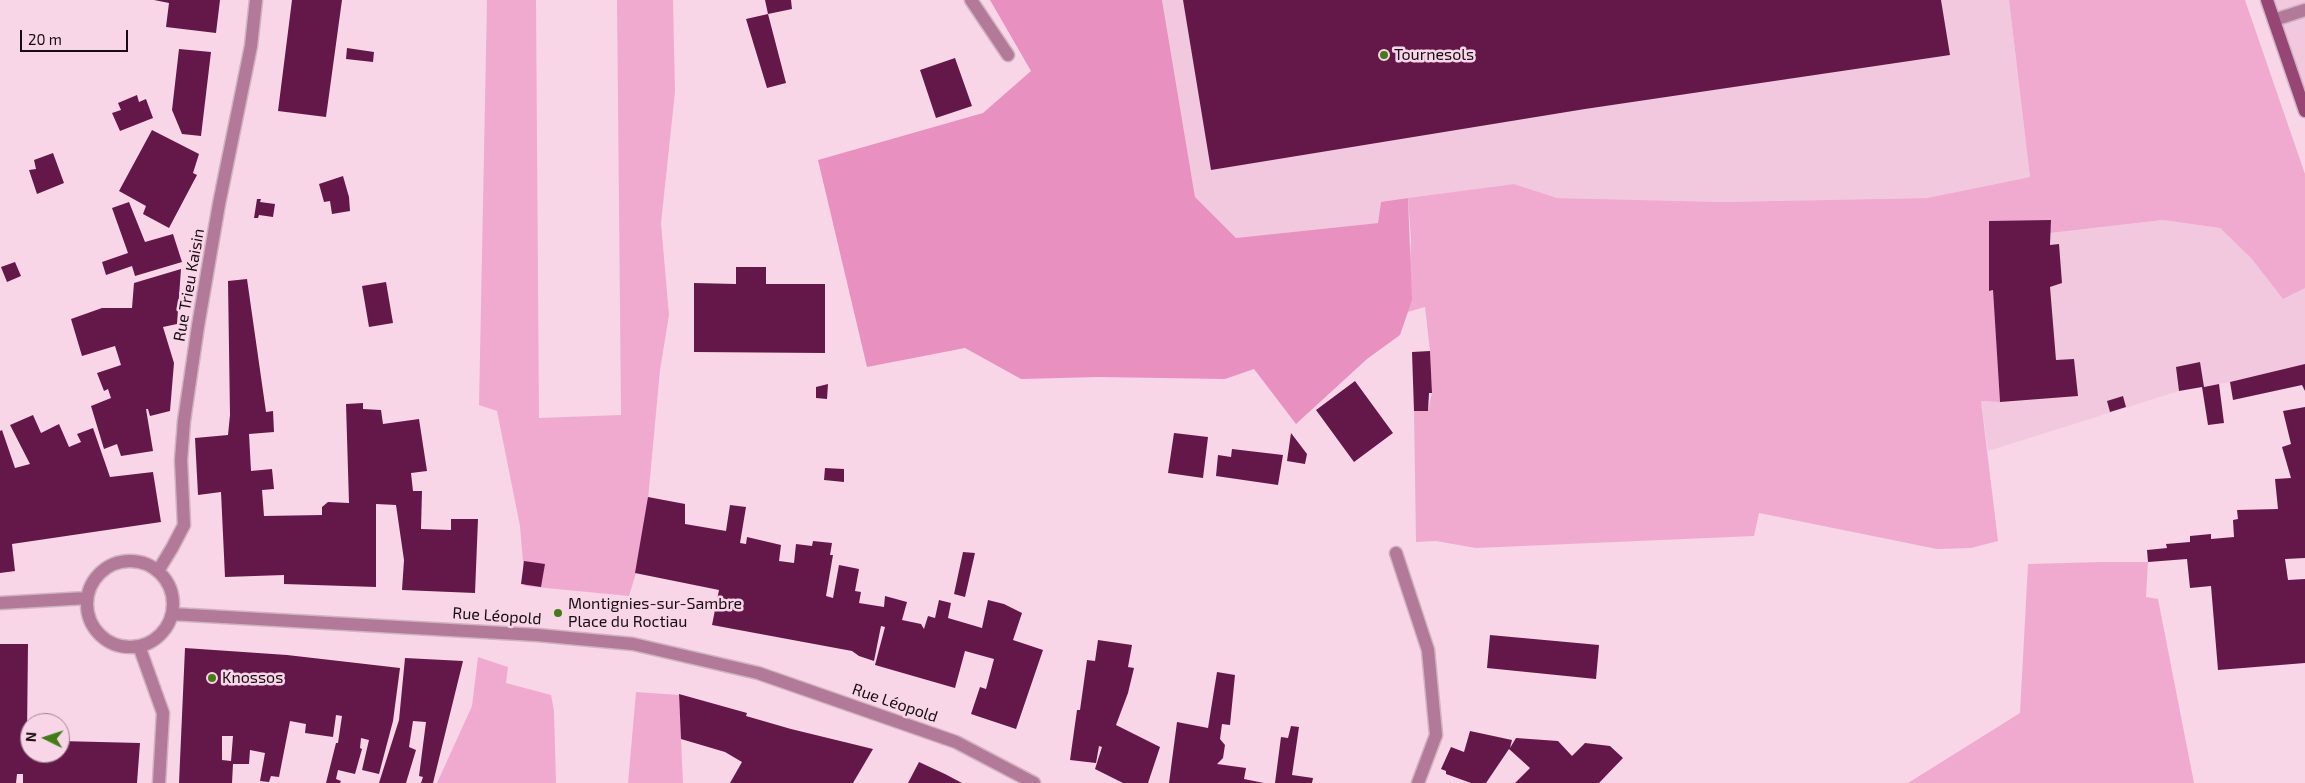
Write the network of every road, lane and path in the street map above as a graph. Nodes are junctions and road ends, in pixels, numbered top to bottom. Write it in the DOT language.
graph roads {
  1 [pos="256,0"];
  2 [pos="971,0"];
  3 [pos="2267,0"];
  4 [pos="2305,10"];
  5 [pos="2274,20"];
  6 [pos="1008,55"];
  7 [pos="2305,111"];
  8 [pos="1396,553"];
  9 [pos="158,571"];
  10 [pos="87,598"];
  11 [pos="0,603"];
  12 [pos="172,614"];
  13 [pos="139,646"];
  14 [pos="159,783"];
  15 [pos="1034,783"];
  16 [pos="1418,783"];
  1 -- 9 [label="street, Rue Trieu Kaisin"];
  2 -- 6 [label="street"];
  3 -- 5 [label="main road"];
  4 -- 5 [label="street"];
  5 -- 7 [label="main road"];
  8 -- 16 [label="street"];
  9 -- 10 [label="street"];
  9 -- 12 [label="street"];
  10 -- 11 [label="street"];
  10 -- 13 [label="street"];
  12 -- 13 [label="street"];
  12 -- 15 [label="street, Rue Léopold"];
  13 -- 14 [label="street"];
}
